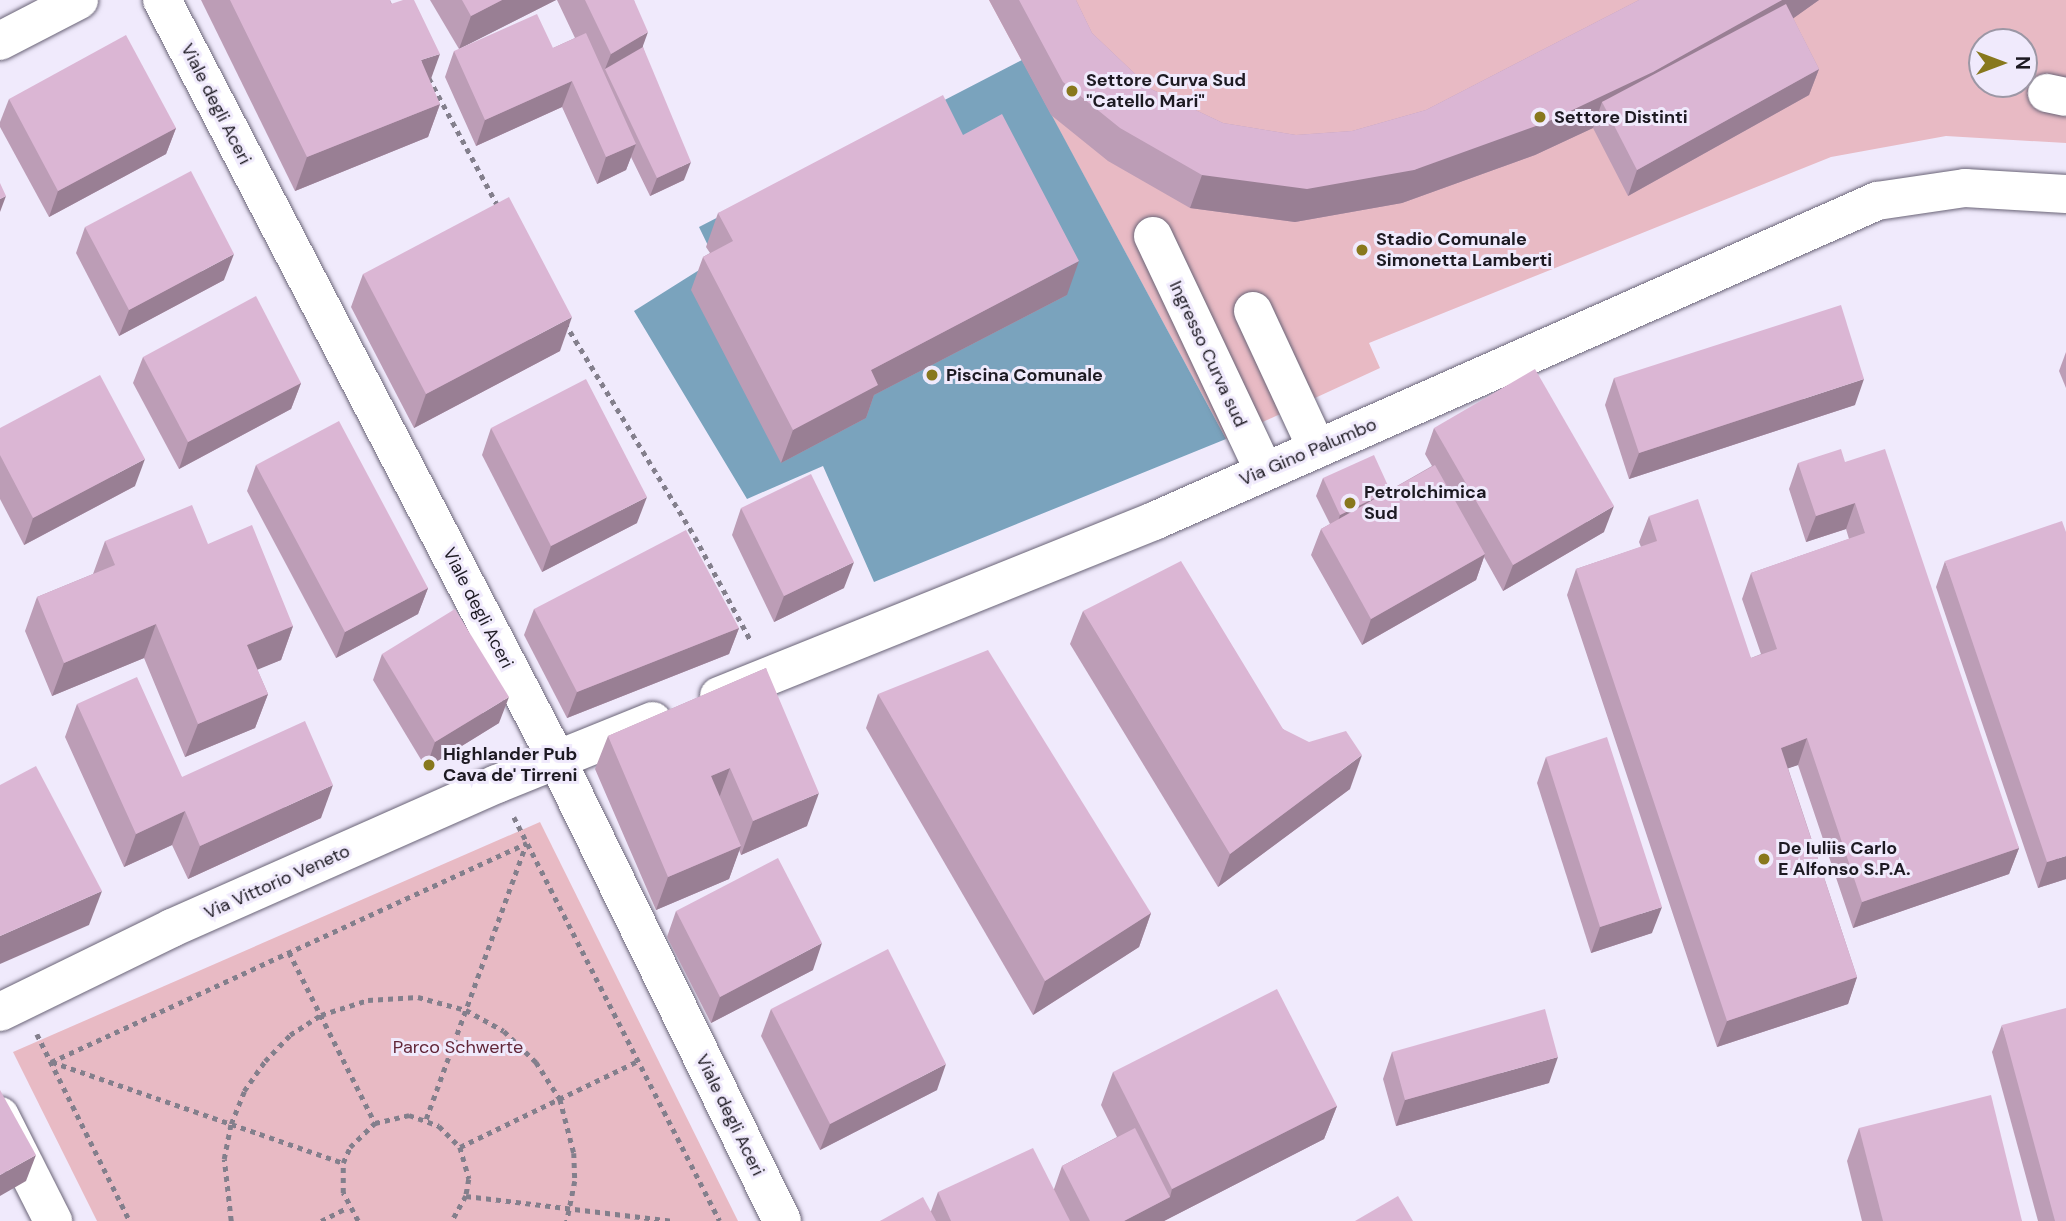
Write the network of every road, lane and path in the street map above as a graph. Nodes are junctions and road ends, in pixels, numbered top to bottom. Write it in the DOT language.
graph roads {
  1 [pos="79,0"];
  2 [pos="162,0"];
  3 [pos="0,41"];
  4 [pos="425,70"];
  5 [pos="2066,194"];
  6 [pos="502,212"];
  7 [pos="1153,236"];
  8 [pos="558,310"];
  9 [pos="1253,311"];
  10 [pos="1317,449"];
  11 [pos="1264,471"];
  12 [pos="770,677"];
  13 [pos="556,758"];
  14 [pos="497,784"];
  15 [pos="527,843"];
  16 [pos="289,952"];
  17 [pos="10,1007"];
  18 [pos="466,1010"];
  19 [pos="321,1015"];
  20 [pos="638,1061"];
  21 [pos="51,1062"];
  22 [pos="559,1099"];
  23 [pos="0,1116"];
  24 [pos="426,1119"];
  25 [pos="375,1123"];
  26 [pos="231,1124"];
  27 [pos="460,1147"];
  28 [pos="343,1163"];
  29 [pos="466,1196"];
  30 [pos="348,1207"];
  31 [pos="572,1209"];
  32 [pos="53,1221"];
  33 [pos="130,1221"];
  34 [pos="231,1221"];
  35 [pos="321,1221"];
  36 [pos="358,1221"];
  37 [pos="452,1221"];
  38 [pos="567,1221"];
  39 [pos="673,1221"];
  40 [pos="720,1221"];
  41 [pos="782,1221"];
  1 -- 3 [label="street"];
  2 -- 13 [label="street, Viale degli Aceri"];
  4 -- 6 [label="path"];
  5 -- 10 [label="street, Via Gino Palumbo"];
  7 -- 11 [label="street, Ingresso Curva sud"];
  8 -- 12 [label="path"];
  9 -- 10 [label="street"];
  10 -- 11 [label="street, Via Gino Palumbo"];
  11 -- 12 [label="street, Via Gino Palumbo"];
  12 -- 13 [label="street, Via Gino Palumbo"];
  13 -- 14 [label="street, Via Vittorio Veneto"];
  13 -- 41 [label="street, Viale degli Aceri"];
  14 -- 15 [label="path"];
  14 -- 17 [label="street, Via Vittorio Veneto"];
  15 -- 16 [label="path"];
  15 -- 18 [label="path"];
  15 -- 20 [label="path"];
  16 -- 19 [label="path"];
  16 -- 21 [label="path"];
  17 -- 21 [label="path"];
  18 -- 19 [label="path"];
  18 -- 22 [label="path"];
  18 -- 24 [label="path"];
  19 -- 25 [label="path"];
  19 -- 26 [label="path"];
  20 -- 22 [label="path"];
  20 -- 40 [label="path"];
  21 -- 26 [label="path"];
  21 -- 33 [label="path"];
  22 -- 27 [label="path"];
  22 -- 31 [label="path"];
  23 -- 32 [label="street"];
  24 -- 25 [label="path"];
  24 -- 27 [label="path"];
  25 -- 28 [label="path"];
  26 -- 28 [label="path"];
  26 -- 34 [label="path"];
  27 -- 29 [label="path"];
  28 -- 30 [label="path"];
  29 -- 31 [label="path"];
  29 -- 37 [label="path"];
  30 -- 35 [label="path"];
  30 -- 36 [label="path"];
  31 -- 38 [label="path"];
  31 -- 39 [label="path"];
}
